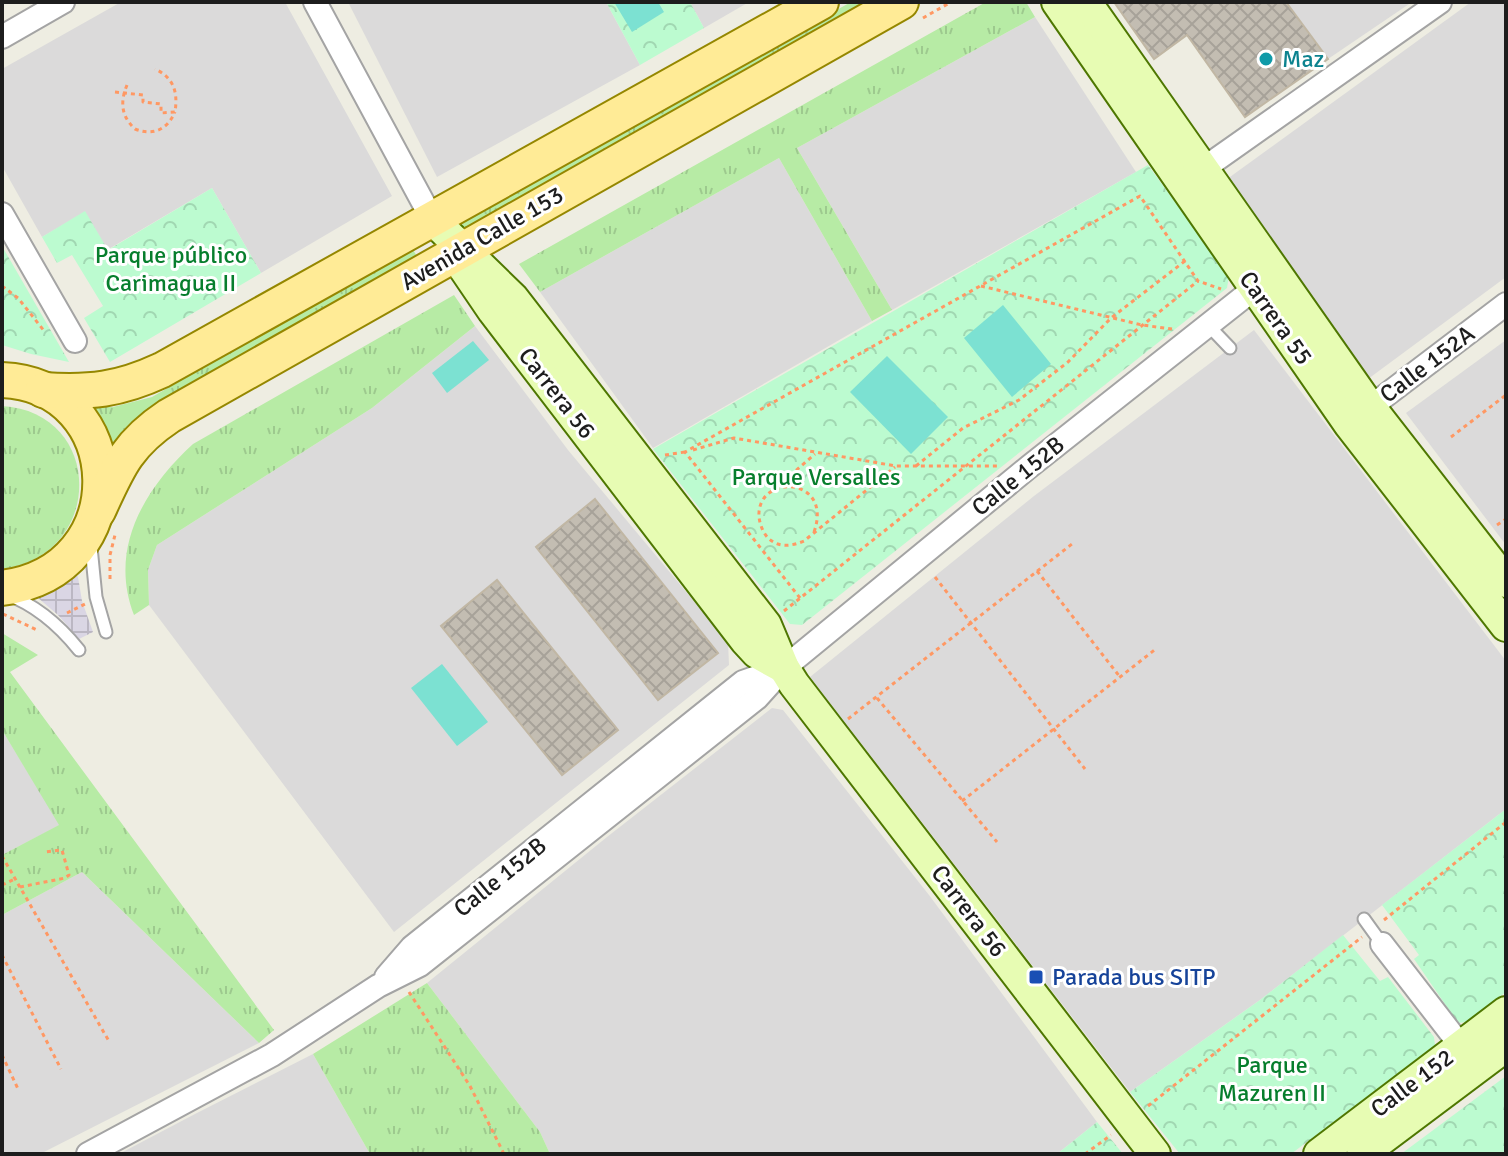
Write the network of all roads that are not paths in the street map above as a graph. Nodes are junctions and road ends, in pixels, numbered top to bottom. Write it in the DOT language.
graph roads {
  1 [pos="63,2"];
  2 [pos="315,2"];
  3 [pos="821,2"];
  4 [pos="901,2"];
  5 [pos="1440,2"];
  6 [pos="1069,4"];
  7 [pos="2,37"];
  8 [pos="1203,169"];
  9 [pos="2,214"];
  10 [pos="432,219"];
  11 [pos="459,251"];
  12 [pos="1249,293"];
  13 [pos="1506,304"];
  14 [pos="1203,329"];
  15 [pos="75,341"];
  16 [pos="1230,348"];
  17 [pos="2,380"];
  18 [pos="43,390"];
  19 [pos="1359,416"];
  20 [pos="102,523"];
  21 [pos="1506,582"];
  22 [pos="2,590"];
  23 [pos="1505,622"];
  24 [pos="106,632"];
  25 [pos="79,650"];
  26 [pos="784,668"];
  27 [pos="1364,919"];
  28 [pos="1377,937"];
  29 [pos="378,986"];
  30 [pos="1506,1012"];
  31 [pos="1461,1046"];
  32 [pos="1506,1046"];
  33 [pos="88,1154"];
  34 [pos="1155,1154"];
  35 [pos="1319,1154"];
  36 [pos="1362,1154"];
  1 -- 7 [label="street"];
  2 -- 10 [label="street, Carrera 56"];
  3 -- 10 [label="main road, Avenida Calle 153"];
  4 -- 11 [label="main road, Avenida Calle 153"];
  5 -- 8 [label="street"];
  6 -- 8 [label="street, Carrera 55"];
  6 -- 12 [label="street, Carrera 55"];
  8 -- 19 [label="street, Carrera 55"];
  9 -- 15 [label="street"];
  10 -- 11 [label="street, Carrera 56"];
  10 -- 18 [label="main road, Avenida Calle 153"];
  11 -- 20 [label="main road, Avenida Calle 153"];
  11 -- 26 [label="street, Carrera 56"];
  11 -- 26 [label="street, Carrera 56"];
  12 -- 14 [label="street, Calle 152B"];
  12 -- 19 [label="street, Carrera 55"];
  13 -- 19 [label="street, Calle 152A"];
  14 -- 16 [label="lane"];
  14 -- 26 [label="street, Calle 152B"];
  17 -- 18 [label="main road"];
  18 -- 20 [label="main road"];
  19 -- 21 [label="street, Carrera 55"];
  19 -- 23 [label="street, Carrera 55"];
  20 -- 22 [label="main road, Avenida Calle 153"];
  20 -- 24 [label="lane"];
  22 -- 25 [label="lane"];
  26 -- 29 [label="street, Calle 152B"];
  26 -- 29 [label="street, Calle 152B"];
  26 -- 34 [label="street, Carrera 56"];
  27 -- 28 [label="lane"];
  28 -- 31 [label="street"];
  29 -- 33 [label="street, Calle 152B"];
  30 -- 31 [label="street, Calle 152"];
  31 -- 35 [label="street, Calle 152"];
  32 -- 36 [label="street, Calle 152"];
}
